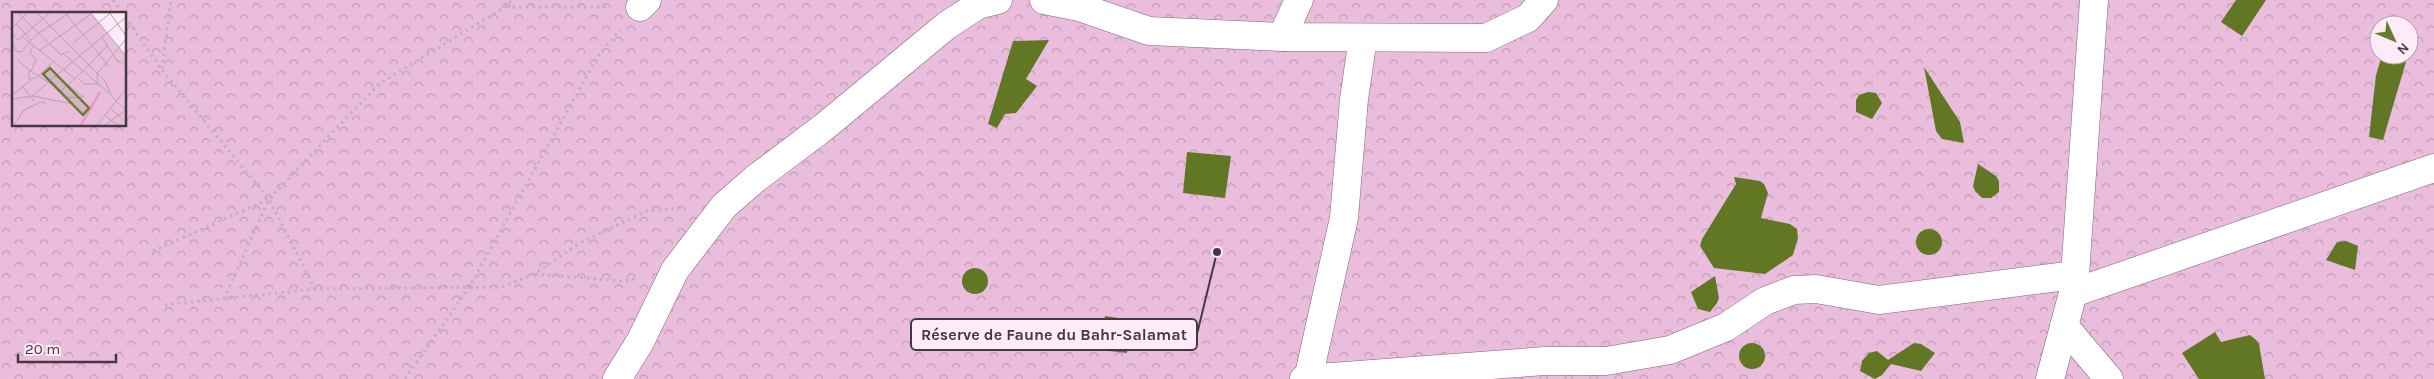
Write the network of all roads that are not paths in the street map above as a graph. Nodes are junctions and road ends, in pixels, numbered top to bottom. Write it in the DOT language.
graph roads {
  1 [pos="998,0"];
  2 [pos="1044,0"];
  3 [pos="1299,0"];
  4 [pos="1544,0"];
  5 [pos="2094,0"];
  6 [pos="1282,37"];
  7 [pos="1363,38"];
  8 [pos="2434,168"];
  9 [pos="2074,284"];
  10 [pos="2064,326"];
  11 [pos="617,379"];
  12 [pos="1304,379"];
  13 [pos="1308,379"];
  14 [pos="2050,379"];
  15 [pos="2109,379"];
  1 -- 11 [label="street"];
  2 -- 6 [label="street"];
  3 -- 6 [label="street"];
  4 -- 7 [label="street"];
  5 -- 9 [label="street"];
  6 -- 7 [label="street"];
  7 -- 13 [label="street"];
  8 -- 9 [label="street"];
  9 -- 10 [label="street"];
  9 -- 13 [label="street"];
  10 -- 14 [label="street"];
  10 -- 15 [label="street"];
  12 -- 13 [label="street"];
}
